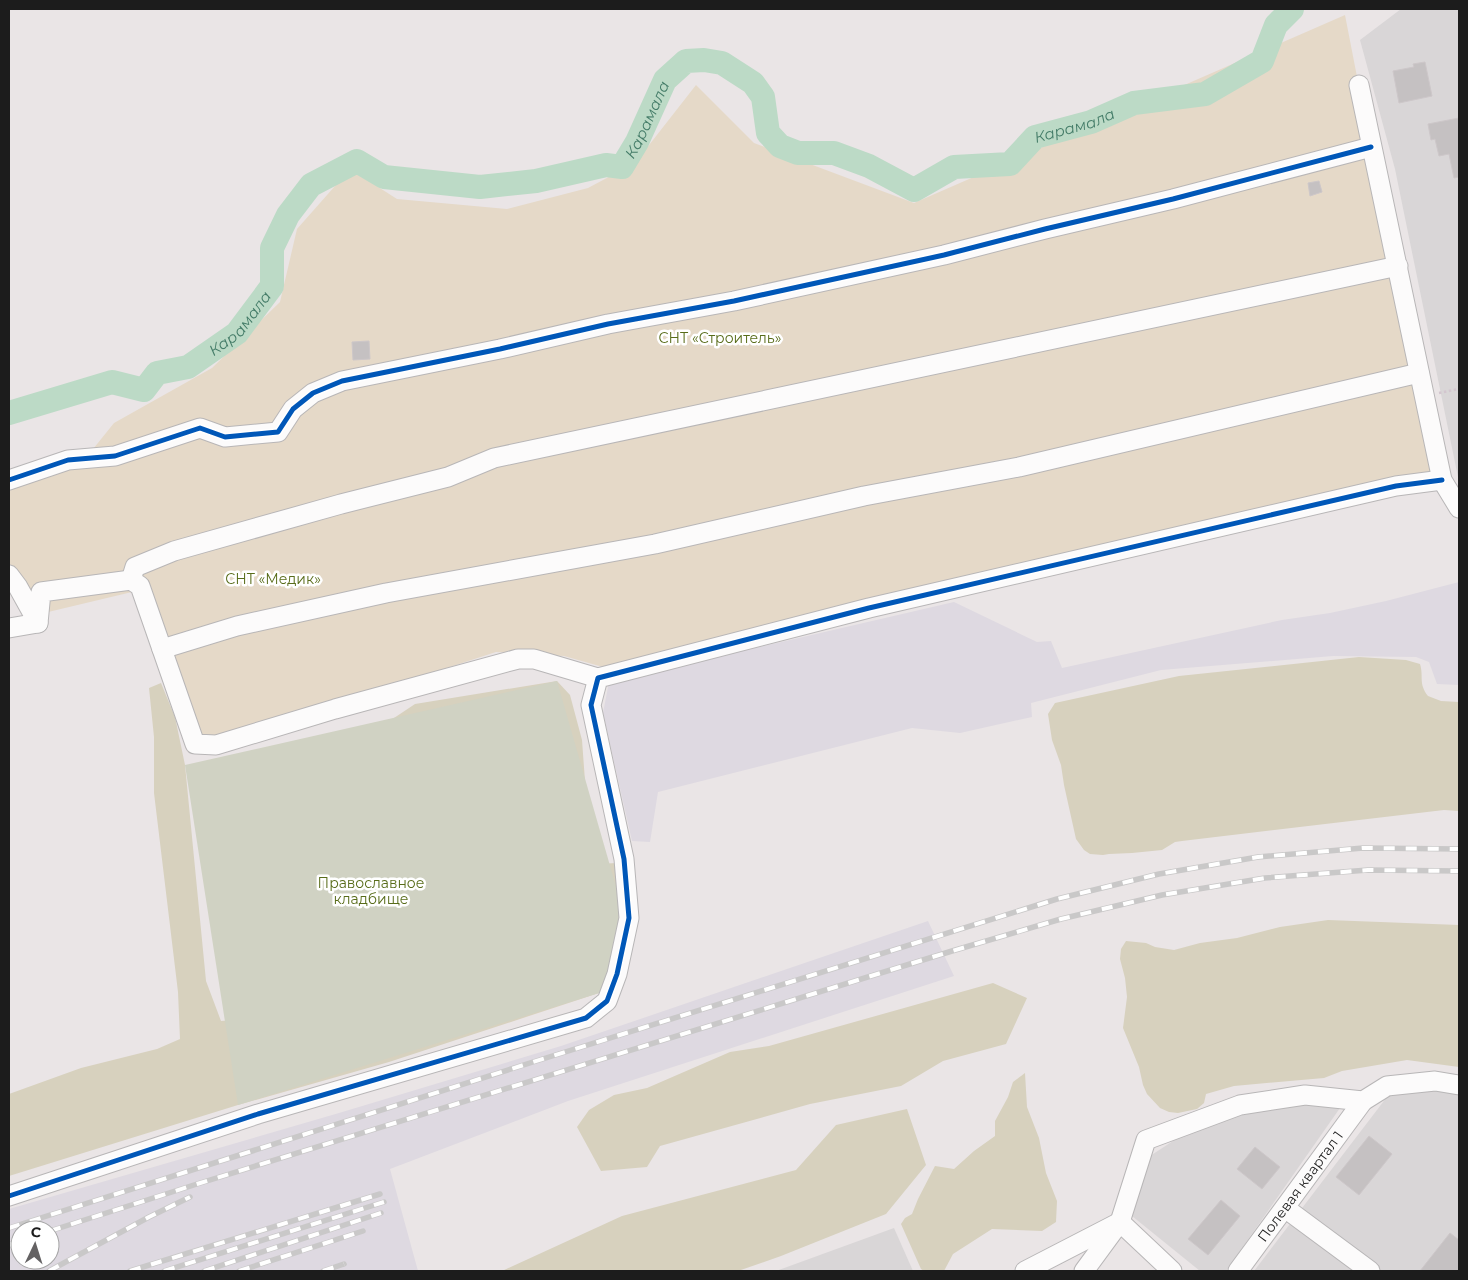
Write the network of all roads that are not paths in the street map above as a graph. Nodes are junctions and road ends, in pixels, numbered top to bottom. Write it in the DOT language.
graph roads {
  1 [pos="1359,85"];
  2 [pos="1371,146"];
  3 [pos="1398,266"];
  4 [pos="1419,373"];
  5 [pos="9,480"];
  6 [pos="1442,480"];
  7 [pos="1459,508"];
  8 [pos="9,575"];
  9 [pos="131,580"];
  10 [pos="38,623"];
  11 [pos="9,628"];
  12 [pos="162,649"];
  13 [pos="598,678"];
  14 [pos="1459,1085"];
  15 [pos="1363,1101"];
  16 [pos="9,1196"];
  17 [pos="1285,1208"];
  18 [pos="1120,1222"];
  19 [pos="1025,1271"];
  20 [pos="1084,1271"];
  21 [pos="1172,1271"];
  22 [pos="1238,1271"];
  23 [pos="1370,1271"];
  1 -- 2 [label="street"];
  2 -- 3 [label="street"];
  2 -- 5 [label="street"];
  3 -- 4 [label="street"];
  3 -- 9 [label="street"];
  4 -- 6 [label="street"];
  4 -- 12 [label="street"];
  6 -- 7 [label="street"];
  6 -- 13 [label="street"];
  8 -- 10 [label="street"];
  9 -- 10 [label="street"];
  9 -- 12 [label="street"];
  10 -- 11 [label="street"];
  12 -- 13 [label="street"];
  13 -- 16 [label="street"];
  14 -- 15 [label="street"];
  15 -- 17 [label="street, Полевая квартал 1"];
  15 -- 18 [label="street"];
  17 -- 22 [label="street, Полевая квартал 1"];
  17 -- 23 [label="street"];
  18 -- 19 [label="street"];
  18 -- 20 [label="street"];
  18 -- 21 [label="street"];
}
